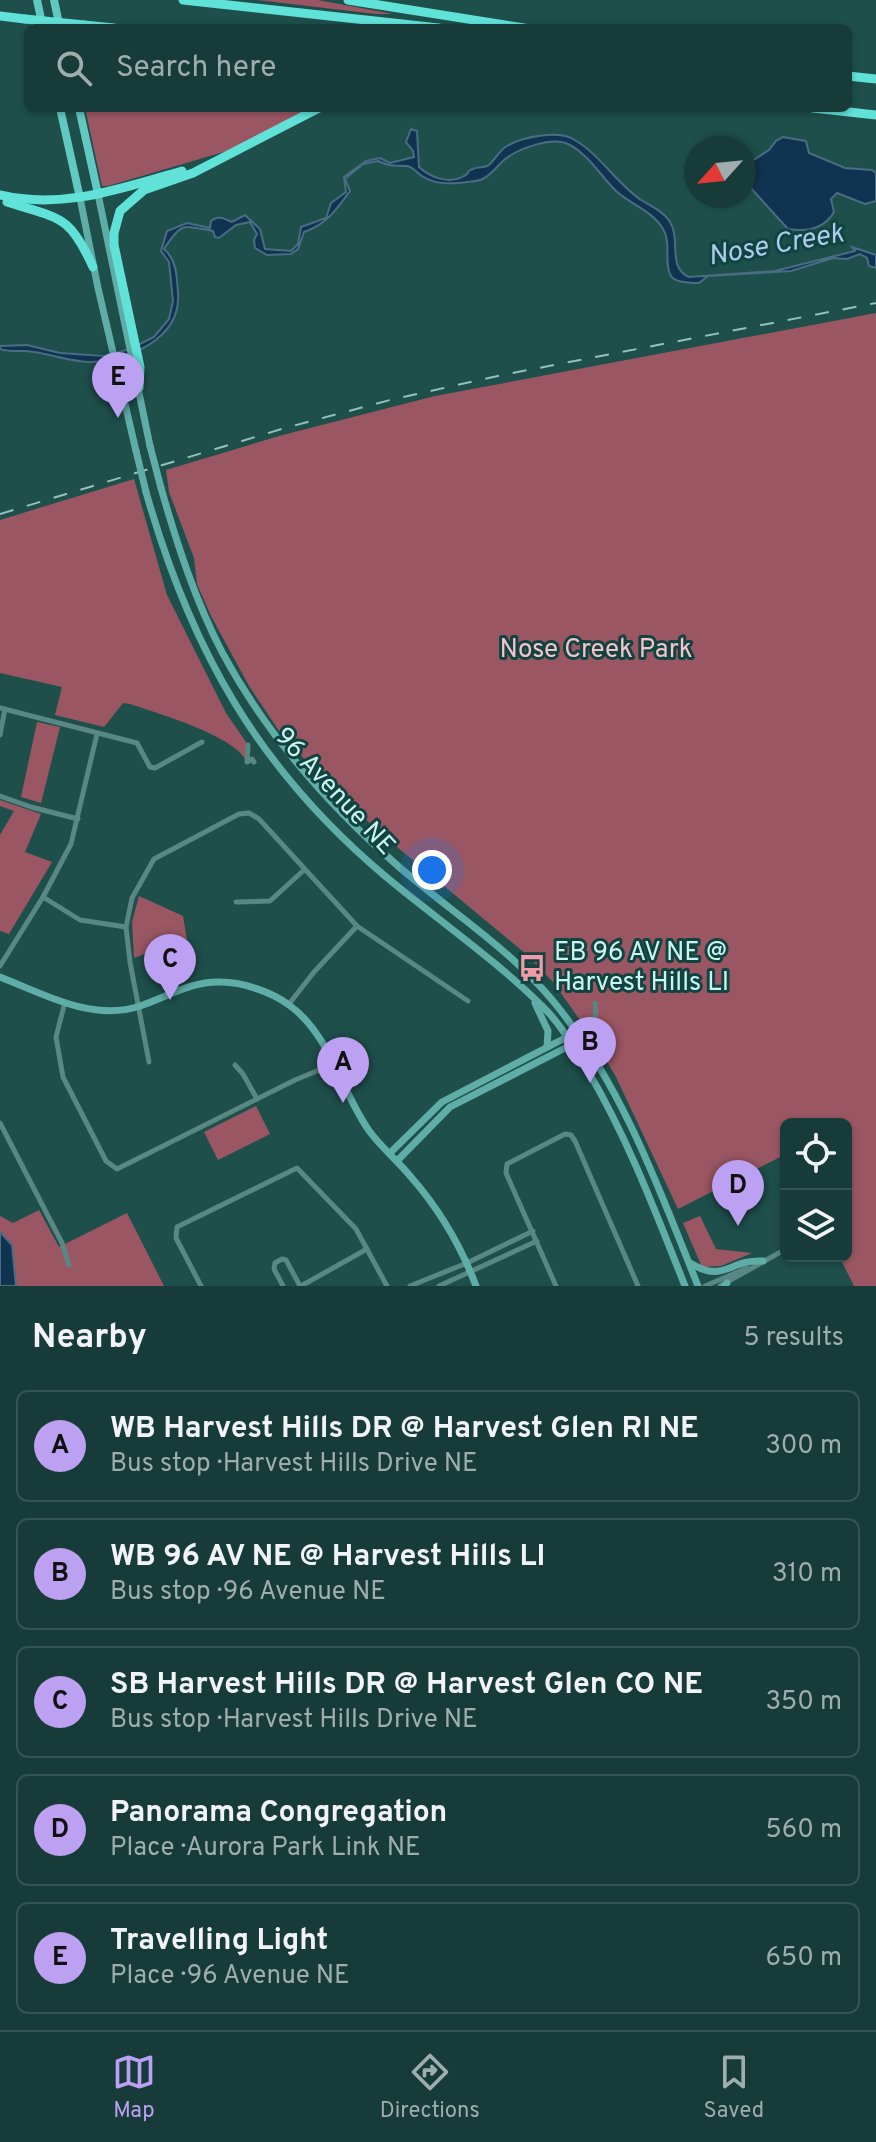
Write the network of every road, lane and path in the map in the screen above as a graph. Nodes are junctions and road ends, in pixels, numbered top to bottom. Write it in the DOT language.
graph roads {
  1 [pos="37,0"];
  2 [pos="54,0"];
  3 [pos="183,0"];
  4 [pos="348,0"];
  5 [pos="0,16"];
  6 [pos="42,24"];
  7 [pos="59,24"];
  8 [pos="74,24"];
  9 [pos="402,24"];
  10 [pos="499,24"];
  11 [pos="852,76"];
  12 [pos="876,79"];
  13 [pos="61,112"];
  14 [pos="80,112"];
  15 [pos="312,112"];
  16 [pos="849,112"];
  17 [pos="876,115"];
  18 [pos="208,163"];
  19 [pos="98,194"];
  20 [pos="0,197"];
  21 [pos="80,198"];
  22 [pos="93,267"];
  23 [pos="125,310"];
  24 [pos="139,388"];
  25 [pos="2,709"];
  26 [pos="97,734"];
  27 [pos="0,735"];
  28 [pos="202,742"];
  29 [pos="248,745"];
  30 [pos="254,762"];
  31 [pos="0,796"];
  32 [pos="78,819"];
  33 [pos="397,864"];
  34 [pos="304,870"];
  35 [pos="387,877"];
  36 [pos="43,897"];
  37 [pos="236,902"];
  38 [pos="357,926"];
  39 [pos="126,927"];
  40 [pos="0,966"];
  41 [pos="0,977"];
  42 [pos="468,1001"];
  43 [pos="534,1001"];
  44 [pos="65,1002"];
  45 [pos="595,1003"];
  46 [pos="289,1004"];
  47 [pos="139,1006"];
  48 [pos="579,1036"];
  49 [pos="567,1037"];
  50 [pos="572,1045"];
  51 [pos="547,1048"];
  52 [pos="149,1062"];
  53 [pos="334,1064"];
  54 [pos="235,1065"];
  55 [pos="257,1099"];
  56 [pos="0,1123"];
  57 [pos="390,1153"];
  58 [pos="397,1161"];
  59 [pos="533,1231"];
  60 [pos="537,1241"];
  61 [pos="367,1249"];
  62 [pos="780,1252"];
  63 [pos="763,1261"];
  64 [pos="689,1262"];
  65 [pos="467,1263"];
  66 [pos="69,1265"];
  67 [pos="752,1266"];
  68 [pos="471,1273"];
  69 [pos="724,1285"];
  70 [pos="201,1286"];
  71 [pos="283,1286"];
  72 [pos="301,1286"];
  73 [pos="387,1286"];
  74 [pos="410,1286"];
  75 [pos="439,1286"];
  76 [pos="476,1286"];
  77 [pos="556,1286"];
  78 [pos="638,1286"];
  79 [pos="685,1286"];
  80 [pos="698,1286"];
  81 [pos="705,1286"];
  1 -- 6 [label="main road"];
  2 -- 7 [label="main road"];
  3 -- 9 [label="highway"];
  4 -- 10 [label="highway"];
  5 -- 8 [label="highway, bridge"];
  11 -- 12 [label="highway"];
  13 -- 21 [label="main road"];
  14 -- 19 [label="main road"];
  15 -- 18 [label="highway"];
  16 -- 17 [label="highway"];
  18 -- 19 [label="highway"];
  18 -- 23 [label="highway"];
  19 -- 21 [label="highway"];
  19 -- 23 [label="main road"];
  20 -- 21 [label="highway"];
  20 -- 22 [label="highway"];
  21 -- 22 [label="main road, 96 Avenue NE"];
  22 -- 35 [label="main road, 96 Avenue NE, bridge"];
  23 -- 24 [label="highway"];
  24 -- 33 [label="main road, 96 Avenue NE, bridge"];
  25 -- 26 [label="street"];
  25 -- 27 [label="street"];
  26 -- 28 [label="street"];
  26 -- 32 [label="street"];
  29 -- 30 [label="street"];
  31 -- 32 [label="street"];
  32 -- 36 [label="street"];
  33 -- 35 [label="main road"];
  33 -- 48 [label="main road, 96 Avenue NE"];
  34 -- 37 [label="street"];
  34 -- 38 [label="street"];
  34 -- 39 [label="street"];
  35 -- 43 [label="main road, 96 Avenue NE"];
  36 -- 39 [label="street"];
  36 -- 40 [label="street"];
  38 -- 42 [label="street"];
  38 -- 46 [label="street"];
  39 -- 47 [label="street"];
  41 -- 44 [label="main road"];
  43 -- 49 [label="main road, 96 Avenue NE"];
  43 -- 51 [label="main road"];
  44 -- 47 [label="main road"];
  44 -- 55 [label="street"];
  45 -- 48 [label="street"];
  46 -- 47 [label="main road"];
  46 -- 53 [label="main road"];
  47 -- 52 [label="street"];
  48 -- 49 [label="main road"];
  48 -- 50 [label="main road"];
  48 -- 64 [label="main road, 96 Avenue NE"];
  49 -- 50 [label="main road, 96 Avenue NE"];
  49 -- 51 [label="main road"];
  50 -- 58 [label="main road"];
  50 -- 79 [label="main road, 96 Avenue NE"];
  51 -- 57 [label="main road"];
  53 -- 55 [label="street"];
  53 -- 57 [label="main road"];
  54 -- 55 [label="street"];
  56 -- 66 [label="street"];
  57 -- 58 [label="main road"];
  58 -- 65 [label="main road"];
  59 -- 60 [label="street"];
  59 -- 65 [label="street"];
  59 -- 78 [label="street"];
  60 -- 68 [label="street"];
  60 -- 77 [label="street"];
  61 -- 70 [label="street"];
  61 -- 72 [label="street"];
  61 -- 73 [label="street"];
  62 -- 63 [label="street"];
  63 -- 64 [label="main road"];
  63 -- 67 [label="street"];
  64 -- 80 [label="main road, 96 Avenue NE"];
  65 -- 68 [label="main road"];
  65 -- 74 [label="street"];
  67 -- 69 [label="street"];
  67 -- 81 [label="street"];
  68 -- 75 [label="street"];
  68 -- 76 [label="main road"];
  71 -- 72 [label="street"];
}
